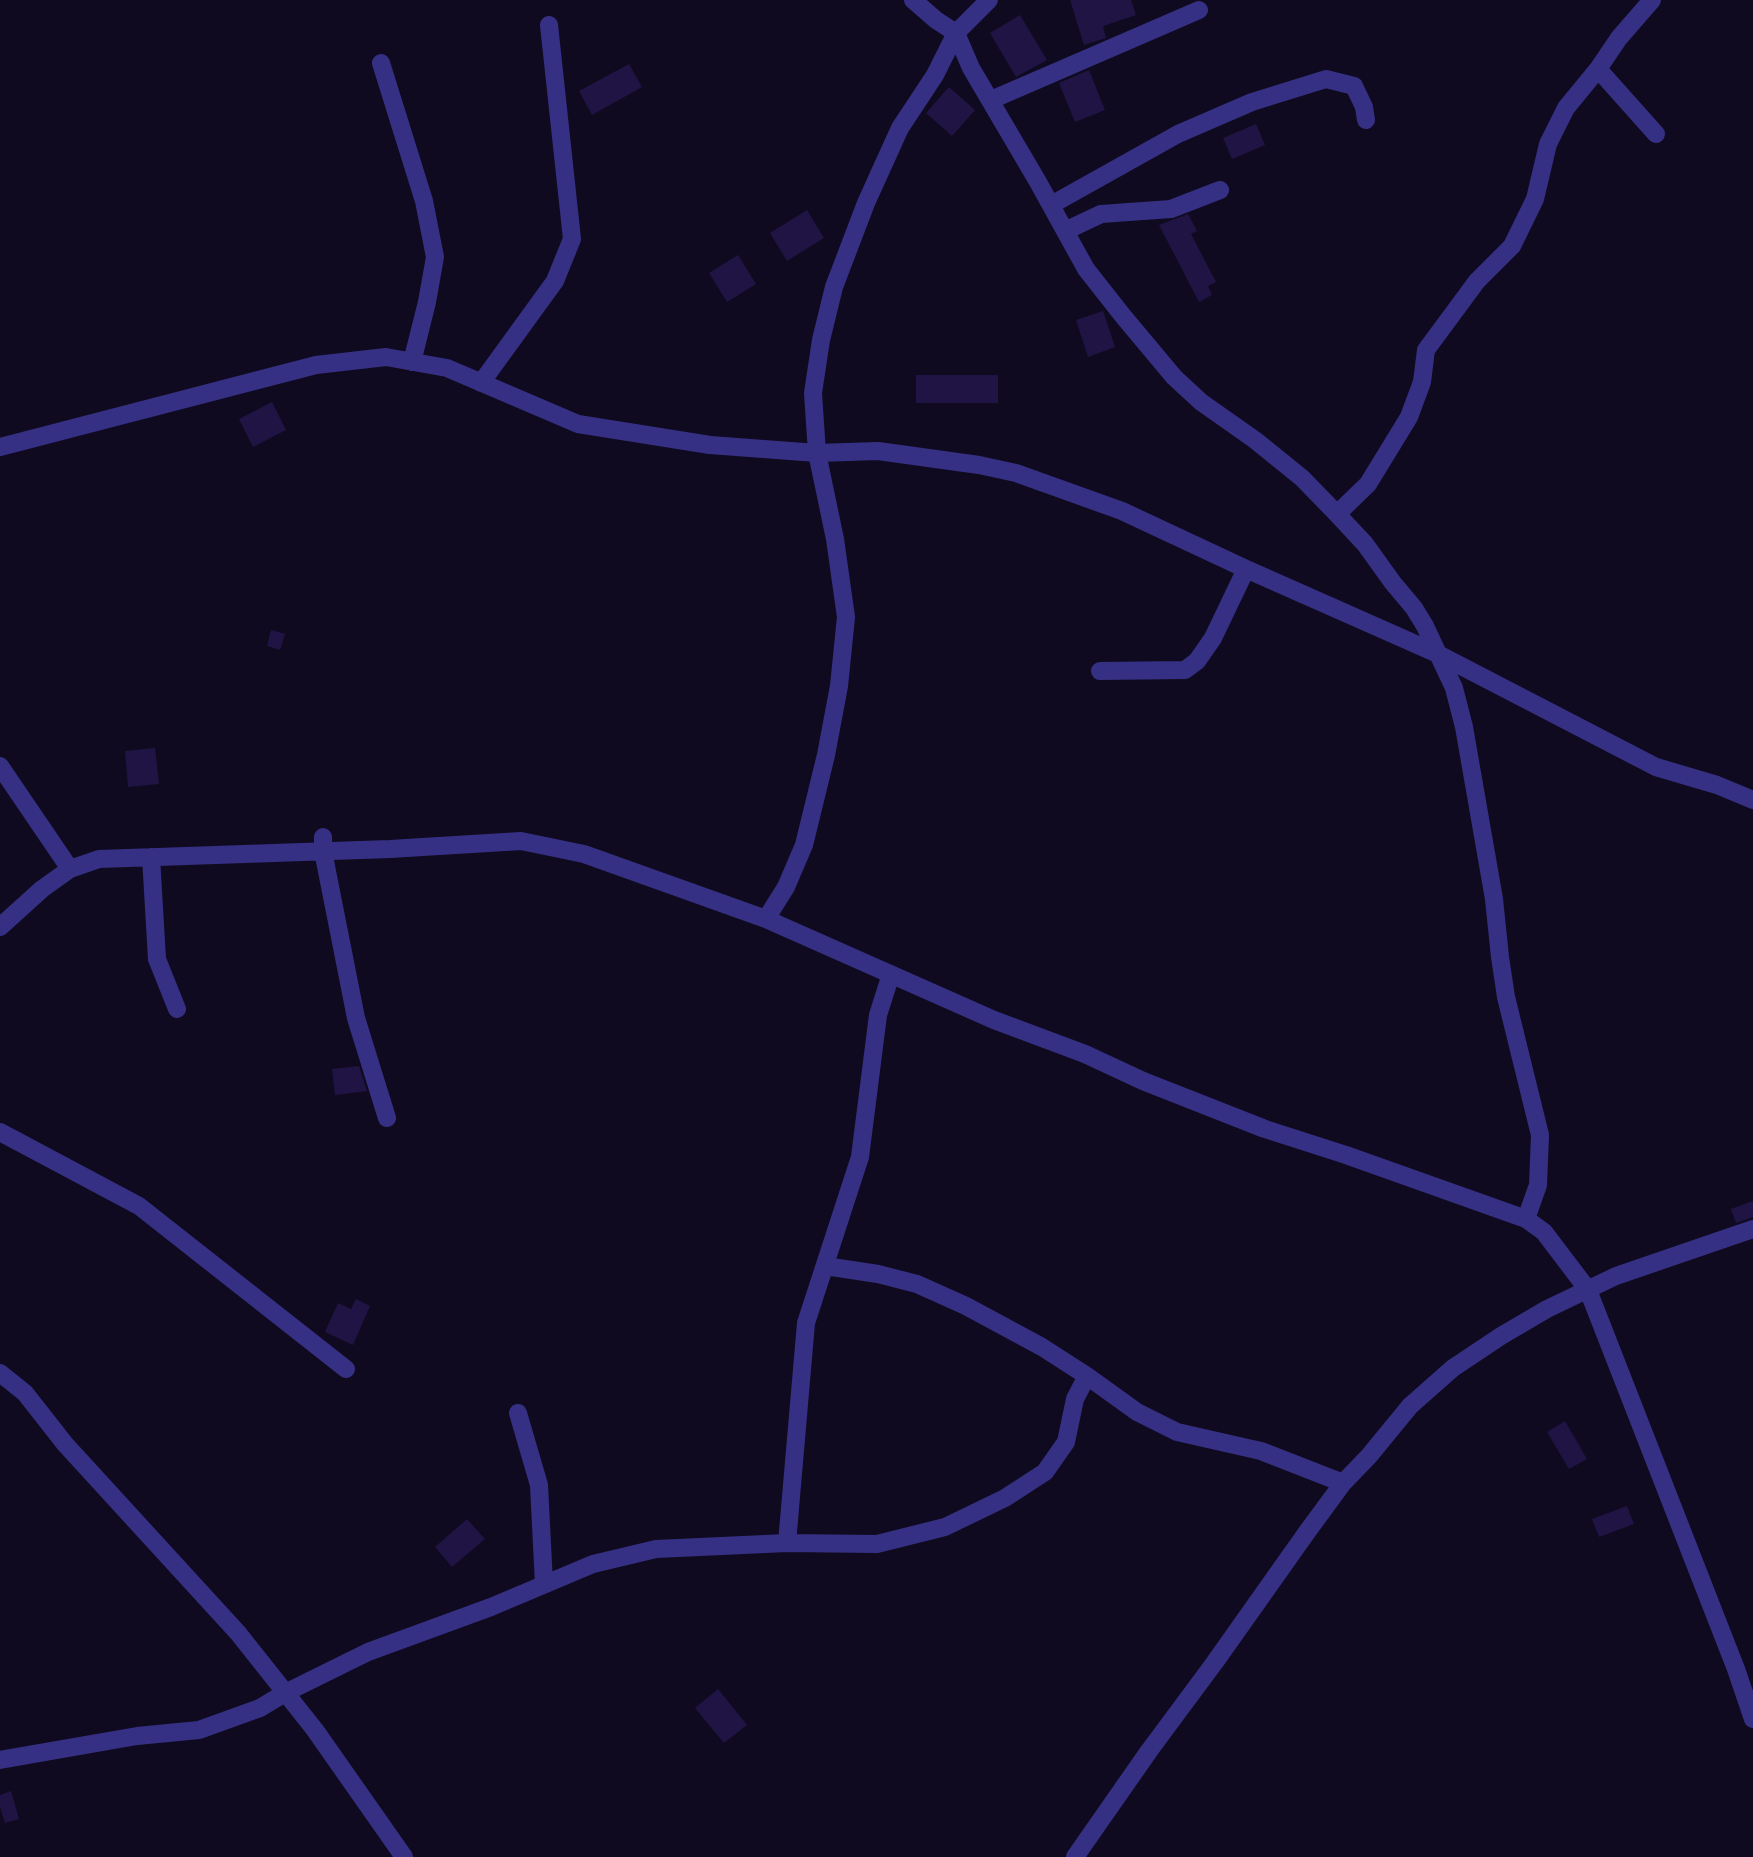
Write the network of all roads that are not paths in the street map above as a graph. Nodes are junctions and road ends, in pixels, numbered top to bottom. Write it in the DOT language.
graph roads {
  1 [pos="913,0"];
  2 [pos="989,0"];
  3 [pos="1653,0"];
  4 [pos="1199,10"];
  5 [pos="549,25"];
  6 [pos="956,33"];
  7 [pos="381,63"];
  8 [pos="1598,69"];
  9 [pos="991,100"];
  10 [pos="1366,120"];
  11 [pos="1656,134"];
  12 [pos="1220,190"];
  13 [pos="1051,205"];
  14 [pos="1065,231"];
  15 [pos="412,362"];
  16 [pos="481,383"];
  17 [pos="0,447"];
  18 [pos="817,453"];
  19 [pos="1338,514"];
  20 [pos="1246,569"];
  21 [pos="1438,654"];
  22 [pos="1100,671"];
  23 [pos="0,766"];
  24 [pos="1753,800"];
  25 [pos="323,844"];
  26 [pos="151,857"];
  27 [pos="70,869"];
  28 [pos="766,919"];
  29 [pos="0,927"];
  30 [pos="891,974"];
  31 [pos="177,1009"];
  32 [pos="387,1118"];
  33 [pos="0,1132"];
  34 [pos="1526,1219"];
  35 [pos="1753,1229"];
  36 [pos="825,1266"];
  37 [pos="1588,1290"];
  38 [pos="346,1369"];
  39 [pos="0,1373"];
  40 [pos="1087,1376"];
  41 [pos="518,1413"];
  42 [pos="1343,1483"];
  43 [pos="787,1543"];
  44 [pos="544,1584"];
  45 [pos="285,1693"];
  46 [pos="1753,1719"];
  47 [pos="0,1760"];
  48 [pos="404,1857"];
  49 [pos="1076,1857"];
  1 -- 6 [label="street"];
  2 -- 6 [label="street"];
  3 -- 8 [label="street"];
  4 -- 9 [label="street"];
  5 -- 16 [label="street"];
  6 -- 9 [label="street"];
  6 -- 18 [label="street"];
  7 -- 15 [label="street"];
  8 -- 11 [label="street"];
  8 -- 19 [label="street"];
  9 -- 13 [label="street"];
  10 -- 13 [label="street"];
  12 -- 14 [label="street"];
  13 -- 14 [label="street"];
  14 -- 19 [label="street"];
  15 -- 16 [label="street"];
  15 -- 17 [label="street"];
  16 -- 18 [label="street"];
  18 -- 20 [label="street"];
  18 -- 28 [label="street"];
  19 -- 21 [label="street"];
  20 -- 21 [label="street"];
  20 -- 22 [label="street"];
  21 -- 24 [label="street"];
  21 -- 34 [label="street"];
  23 -- 27 [label="street"];
  25 -- 26 [label="street"];
  25 -- 28 [label="street"];
  25 -- 32 [label="street"];
  26 -- 27 [label="street"];
  26 -- 31 [label="street"];
  27 -- 29 [label="street"];
  28 -- 30 [label="street"];
  30 -- 34 [label="street"];
  30 -- 36 [label="street"];
  33 -- 38 [label="street"];
  34 -- 37 [label="street"];
  35 -- 37 [label="street"];
  36 -- 40 [label="street"];
  36 -- 43 [label="street"];
  37 -- 42 [label="street"];
  37 -- 46 [label="street"];
  39 -- 45 [label="street"];
  40 -- 42 [label="street"];
  40 -- 43 [label="street"];
  41 -- 44 [label="street"];
  42 -- 49 [label="street"];
  43 -- 44 [label="street"];
  44 -- 45 [label="street"];
  45 -- 47 [label="street"];
  45 -- 48 [label="street"];
}
